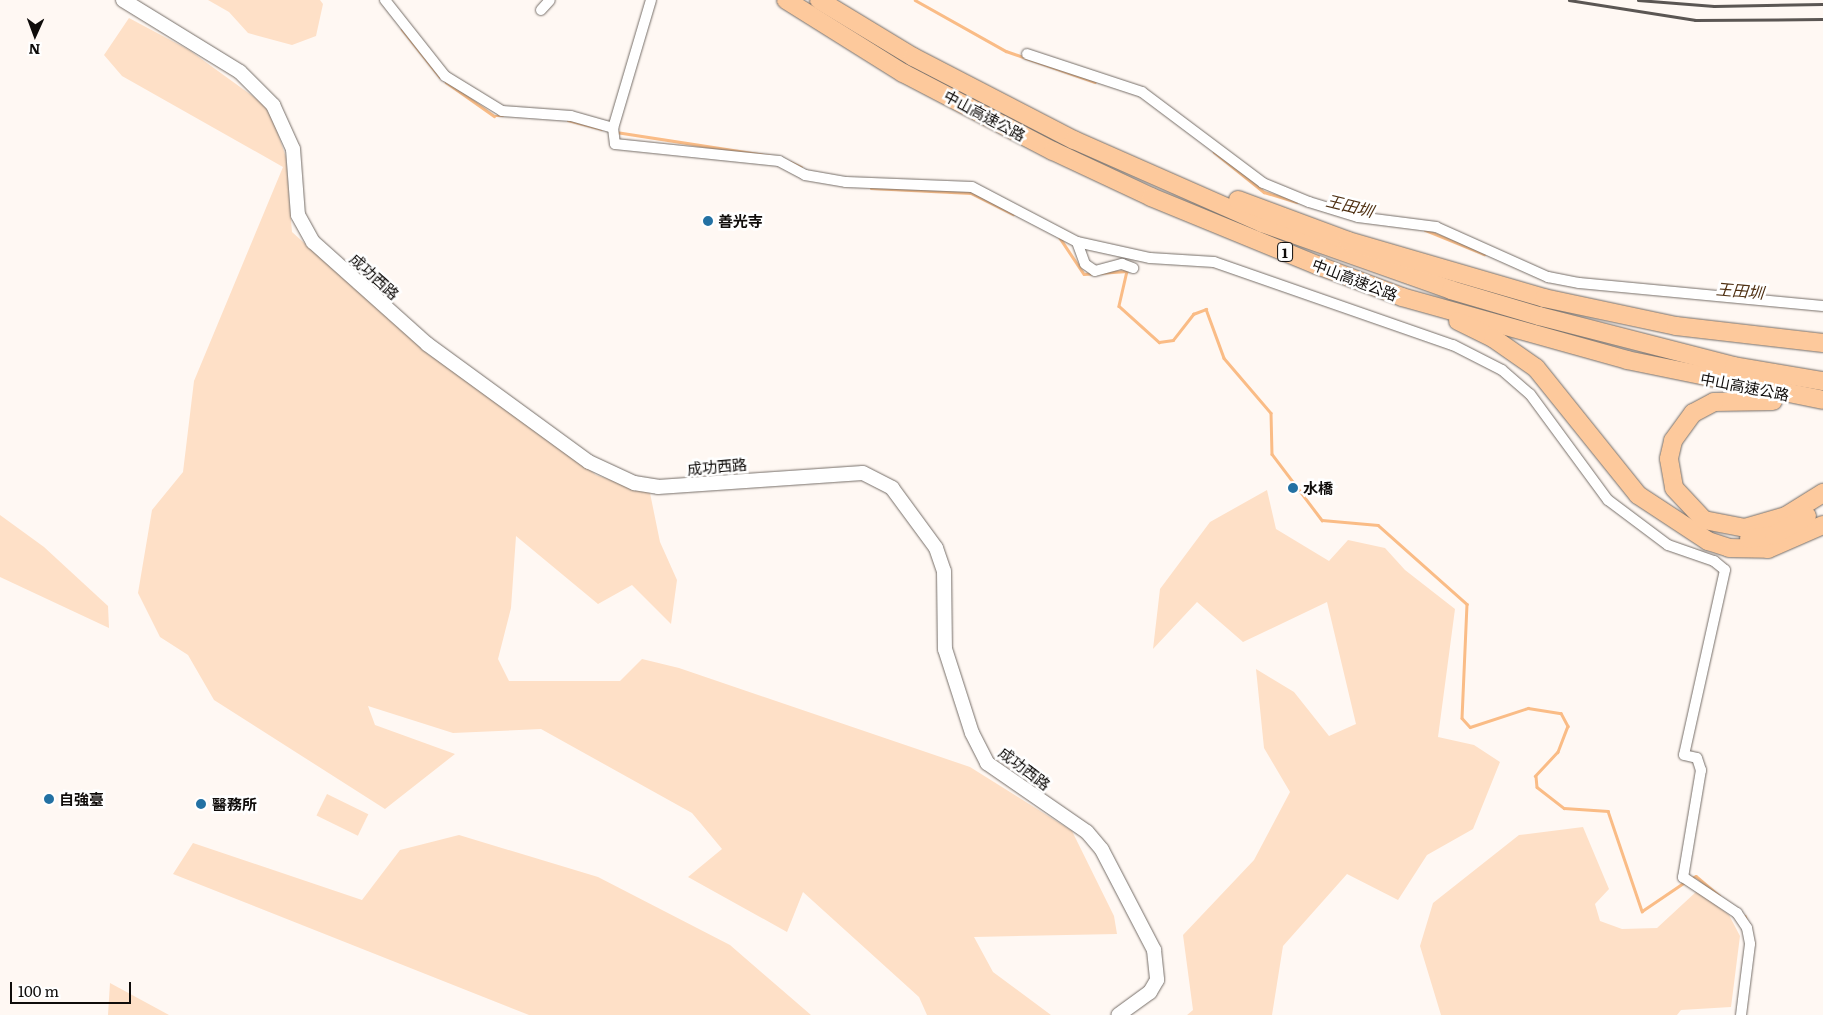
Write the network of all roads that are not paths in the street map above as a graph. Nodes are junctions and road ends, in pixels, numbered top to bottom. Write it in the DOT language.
graph roads {
  1 [pos="123,0"];
  2 [pos="385,0"];
  3 [pos="550,0"];
  4 [pos="650,0"];
  5 [pos="786,0"];
  6 [pos="819,0"];
  7 [pos="541,10"];
  8 [pos="1027,54"];
  9 [pos="613,131"];
  10 [pos="1188,191"];
  11 [pos="1077,242"];
  12 [pos="1133,268"];
  13 [pos="1475,278"];
  14 [pos="1402,297"];
  15 [pos="1823,306"];
  16 [pos="1823,330"];
  17 [pos="1823,343"];
  18 [pos="1823,381"];
  19 [pos="1823,400"];
  20 [pos="1823,410"];
  21 [pos="1823,493"];
  22 [pos="1823,505"];
  23 [pos="1823,525"];
  24 [pos="1682,526"];
  25 [pos="1118,1015"];
  26 [pos="1741,1015"];
  1 -- 25 [label="street, 成功西路"];
  2 -- 9 [label="street"];
  3 -- 7 [label="street"];
  4 -- 9 [label="street"];
  5 -- 14 [label="highway, 中山高速公路 / 1"];
  6 -- 10 [label="highway, 中山高速公路 / 1"];
  8 -- 15 [label="street"];
  9 -- 11 [label="street"];
  10 -- 13 [label="highway"];
  10 -- 18 [label="highway, 中山高速公路 / 1"];
  11 -- 12 [label="street"];
  11 -- 26 [label="street"];
  13 -- 16 [label="highway"];
  13 -- 17 [label="highway"];
  14 -- 19 [label="highway, 中山高速公路 / 1"];
  14 -- 24 [label="highway"];
  20 -- 21 [label="highway"];
  22 -- 24 [label="highway"];
  23 -- 24 [label="highway"];
}
